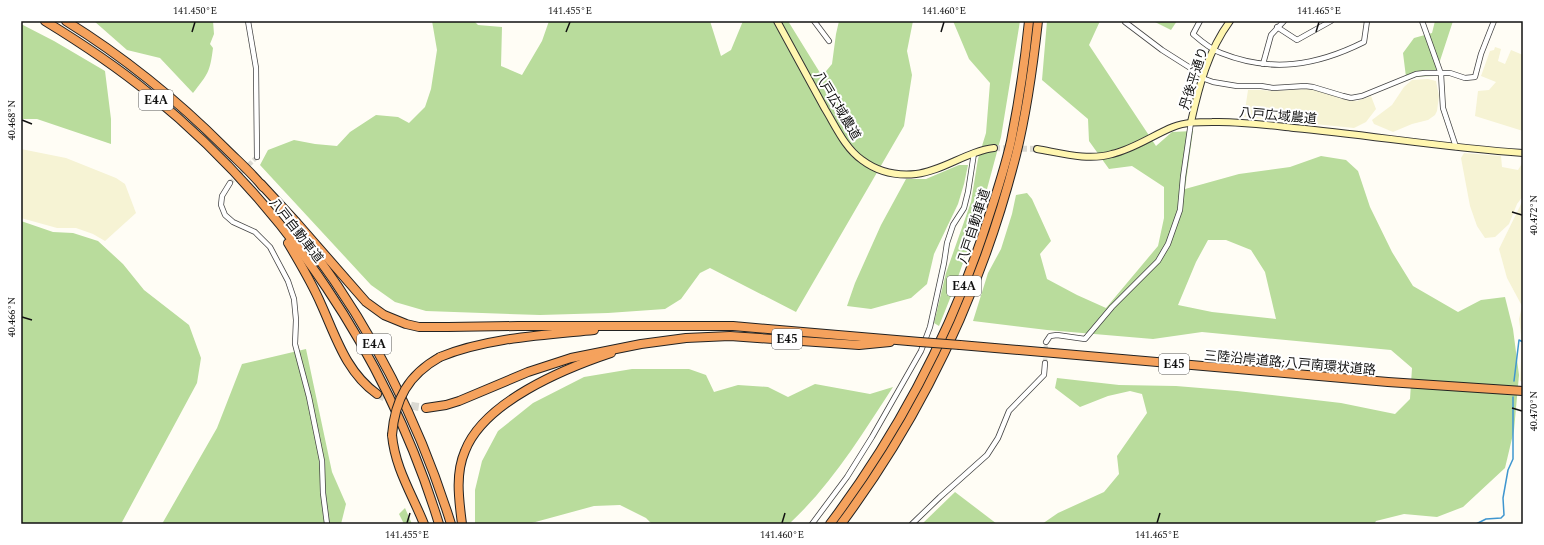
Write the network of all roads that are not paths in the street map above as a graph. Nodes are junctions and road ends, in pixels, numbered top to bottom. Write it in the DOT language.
graph roads {
  1 [pos="45,21"];
  2 [pos="66,21"];
  3 [pos="248,21"];
  4 [pos="777,21"];
  5 [pos="814,21"];
  6 [pos="1029,21"];
  7 [pos="1038,21"];
  8 [pos="1200,21"];
  9 [pos="1230,21"];
  10 [pos="1284,21"];
  11 [pos="1331,21"];
  12 [pos="1367,21"];
  13 [pos="1422,21"];
  14 [pos="1494,21"];
  15 [pos="1125,22"];
  16 [pos="1277,27"];
  17 [pos="829,41"];
  18 [pos="1213,50"];
  19 [pos="1263,64"];
  20 [pos="1441,74"];
  21 [pos="1202,77"];
  22 [pos="1191,122"];
  23 [pos="1456,147"];
  24 [pos="994,148"];
  25 [pos="1037,149"];
  26 [pos="974,153"];
  27 [pos="1523,153"];
  28 [pos="257,157"];
  29 [pos="230,183"];
  30 [pos="261,184"];
  31 [pos="254,195"];
  32 [pos="669,325"];
  33 [pos="662,341"];
  34 [pos="916,341"];
  35 [pos="1046,342"];
  36 [pos="1045,363"];
  37 [pos="1523,391"];
  38 [pos="377,394"];
  39 [pos="426,408"];
  40 [pos="327,524"];
  41 [pos="424,524"];
  42 [pos="439,524"];
  43 [pos="451,524"];
  44 [pos="462,524"];
  45 [pos="812,524"];
  46 [pos="830,524"];
  47 [pos="841,524"];
  48 [pos="912,524"];
  1 -- 31 [label="highway, 八戸自動車道 / E4A"];
  2 -- 30 [label="highway, 八戸自動車道 / E4A"];
  3 -- 28 [label="street"];
  4 -- 26 [label="street, 八戸広域農道"];
  5 -- 17 [label="street"];
  6 -- 46 [label="highway, 八戸自動車道 / E4A"];
  7 -- 47 [label="highway, 八戸自動車道 / E4A"];
  8 -- 18 [label="street"];
  9 -- 18 [label="street, 丹後平通り"];
  10 -- 16 [label="street"];
  11 -- 16 [label="street"];
  12 -- 19 [label="street"];
  13 -- 20 [label="street"];
  14 -- 20 [label="street"];
  15 -- 21 [label="street"];
  16 -- 19 [label="street"];
  18 -- 19 [label="street"];
  18 -- 21 [label="street, 丹後平通り"];
  20 -- 21 [label="street"];
  20 -- 23 [label="street"];
  21 -- 22 [label="street, 丹後平通り"];
  22 -- 23 [label="street, 八戸広域農道"];
  22 -- 25 [label="street, 八戸広域農道"];
  22 -- 35 [label="street"];
  23 -- 27 [label="street, 八戸広域農道"];
  24 -- 26 [label="street, 八戸広域農道"];
  26 -- 45 [label="street"];
  29 -- 40 [label="street"];
  30 -- 32 [label="highway"];
  30 -- 43 [label="highway, 八戸自動車道 / E4A"];
  31 -- 38 [label="highway"];
  31 -- 42 [label="highway, 八戸自動車道 / E4A"];
  32 -- 34 [label="highway, 三陸沿岸道路;八戸南環状道路 / E45"];
  32 -- 41 [label="highway, bridge"];
  33 -- 34 [label="highway, 三陸沿岸道路;八戸南環状道路 / E45"];
  33 -- 39 [label="highway"];
  33 -- 44 [label="highway"];
  34 -- 37 [label="highway, 三陸沿岸道路;八戸南環状道路 / E45, bridge"];
  36 -- 48 [label="street"];
}
